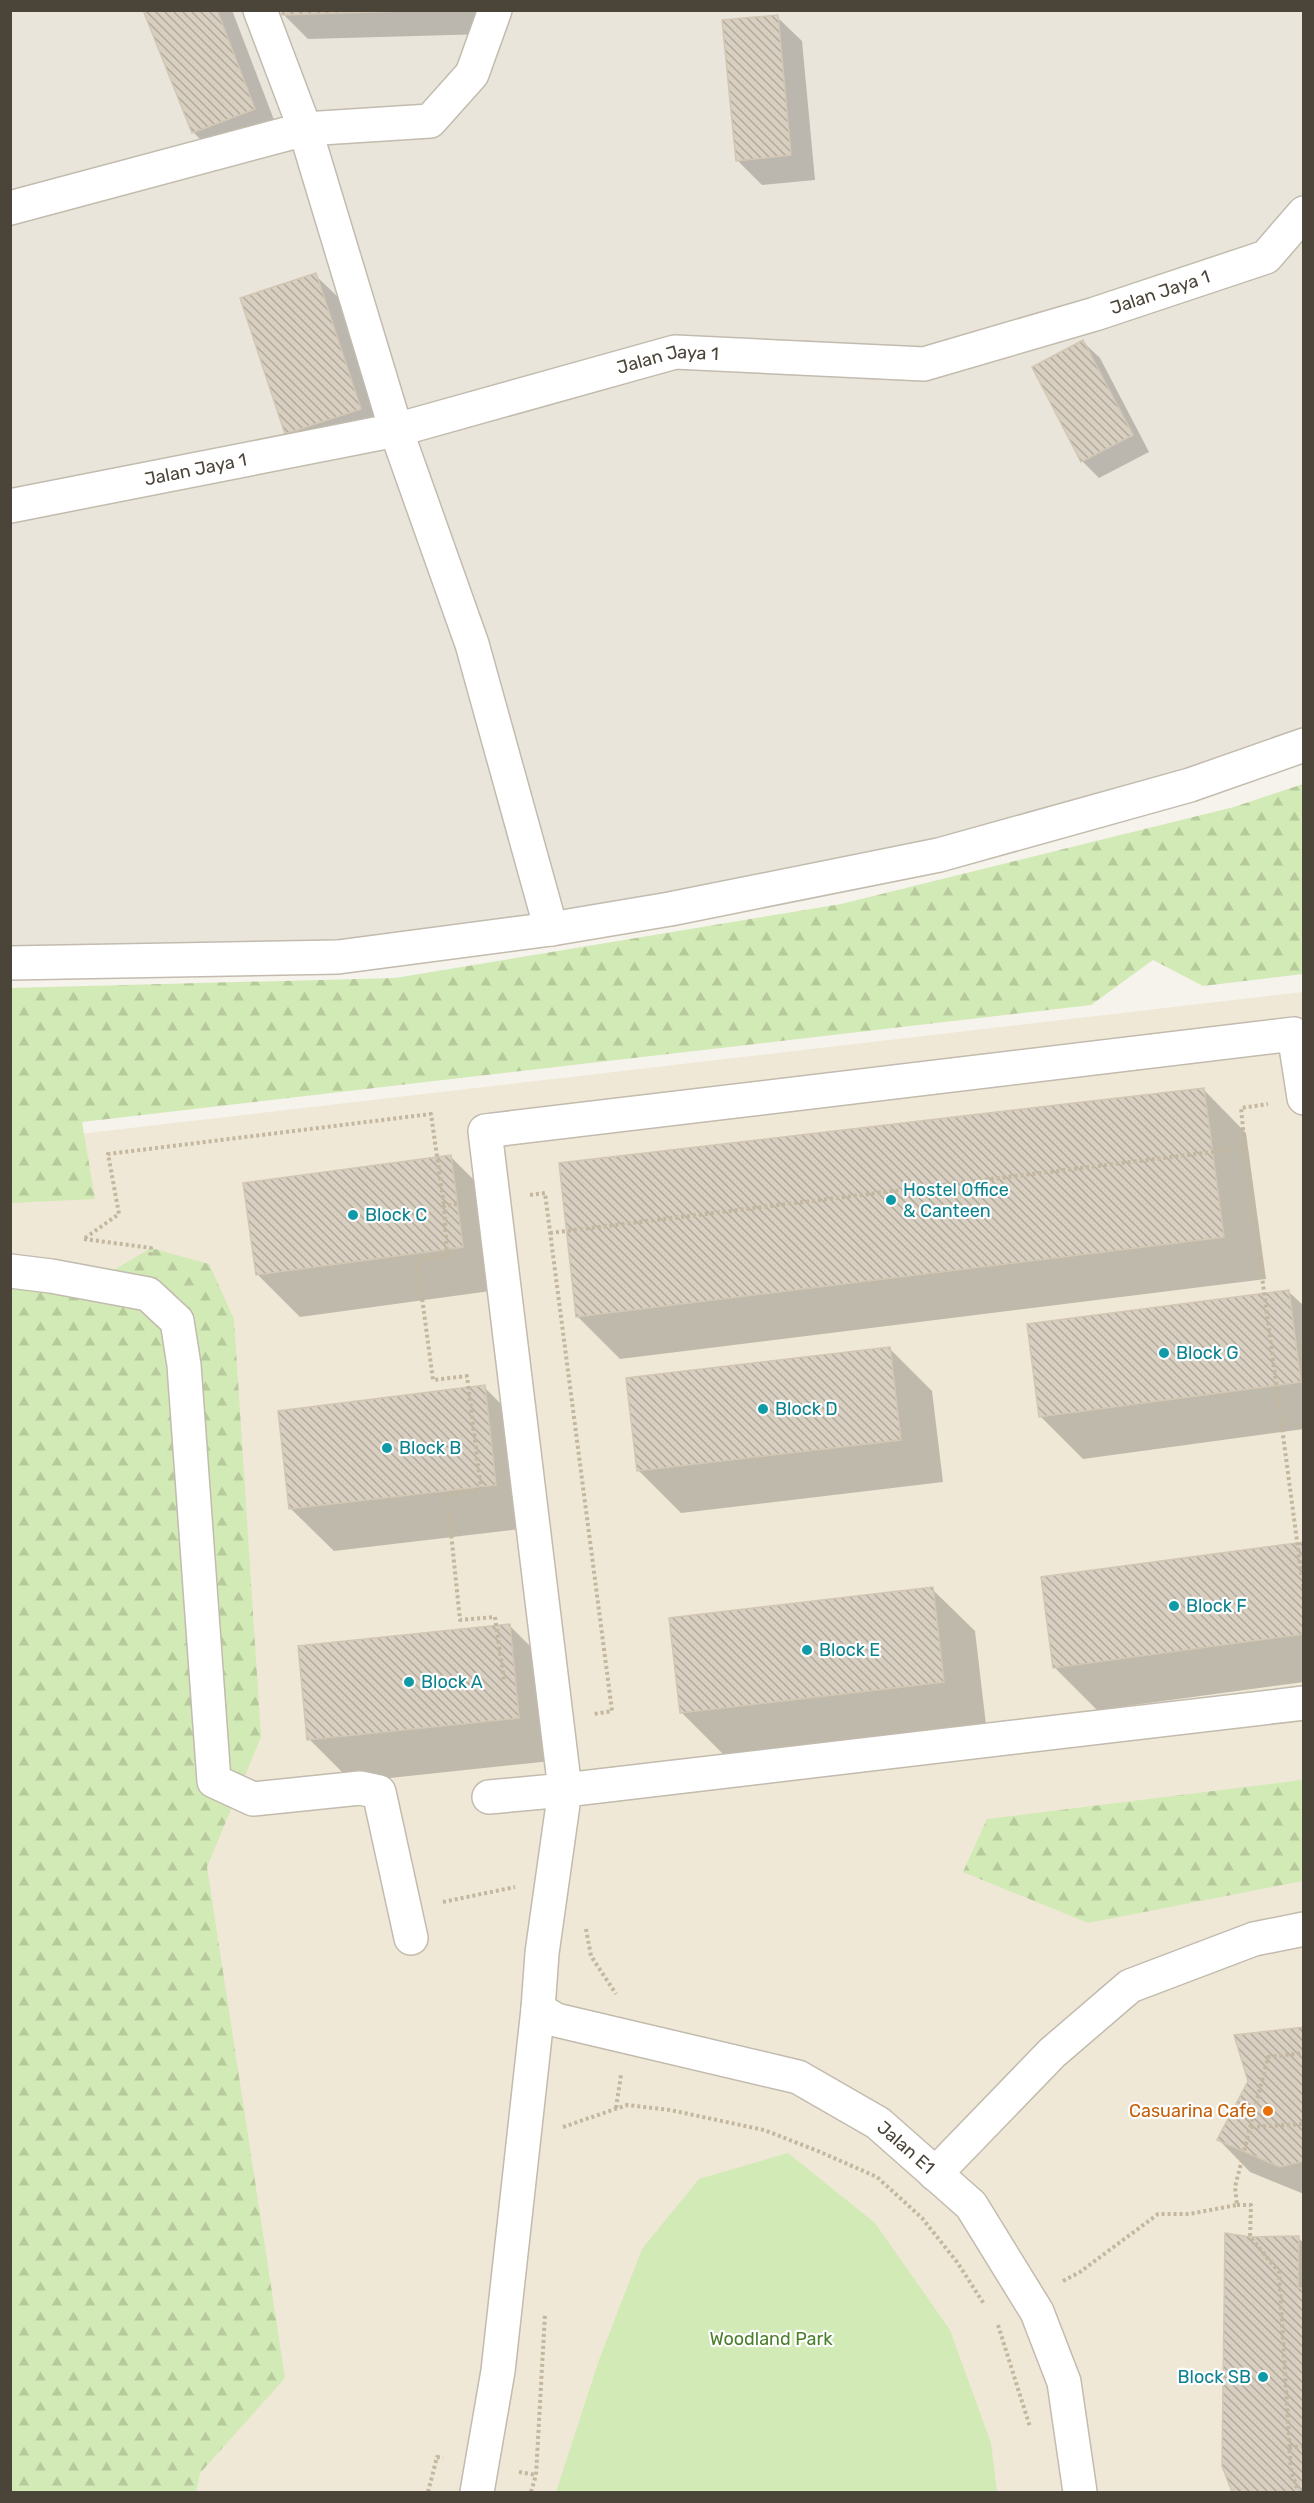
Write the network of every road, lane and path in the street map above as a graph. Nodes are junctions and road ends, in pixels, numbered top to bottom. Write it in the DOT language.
graph roads {
  1 [pos="260,10"];
  2 [pos="495,10"];
  3 [pos="305,129"];
  4 [pos="10,208"];
  5 [pos="1304,213"];
  6 [pos="396,430"];
  7 [pos="10,506"];
  8 [pos="1304,745"];
  9 [pos="551,929"];
  10 [pos="10,963"];
  11 [pos="1288,1101"];
  12 [pos="1245,1148"];
  13 [pos="444,1206"];
  14 [pos="550,1233"];
  15 [pos="79,1243"];
  16 [pos="10,1271"];
  17 [pos="1304,1594"];
  18 [pos="1304,1703"];
  19 [pos="565,1790"];
  20 [pos="489,1797"];
  21 [pos="1304,1929"];
  22 [pos="411,1938"];
  23 [pos="538,2009"];
  24 [pos="1304,2053"];
  25 [pos="1304,2124"];
  26 [pos="1251,2127"];
  27 [pos="1244,2153"];
  28 [pos="935,2174"];
  29 [pos="1236,2205"];
  30 [pos="998,2324"];
  31 [pos="1033,2438"];
  32 [pos="1304,2446"];
  33 [pos="1289,2448"];
  34 [pos="477,2493"];
  35 [pos="1080,2493"];
  36 [pos="1299,2493"];
  1 -- 3 [label="street"];
  2 -- 3 [label="street"];
  3 -- 4 [label="street"];
  3 -- 6 [label="street"];
  5 -- 6 [label="street, Jalan Jaya 1"];
  6 -- 7 [label="street, Jalan Jaya 1"];
  6 -- 9 [label="street"];
  8 -- 9 [label="street"];
  9 -- 10 [label="street"];
  11 -- 12 [label="path"];
  11 -- 19 [label="street"];
  12 -- 14 [label="path"];
  12 -- 17 [label="path"];
  13 -- 15 [label="path"];
  16 -- 22 [label="street"];
  18 -- 19 [label="street"];
  19 -- 20 [label="street"];
  19 -- 23 [label="street"];
  21 -- 28 [label="street"];
  23 -- 28 [label="street, Jalan E1"];
  23 -- 34 [label="street"];
  24 -- 26 [label="path"];
  25 -- 26 [label="path"];
  26 -- 27 [label="path"];
  28 -- 35 [label="street, Jalan E1"];
  29 -- 33 [label="path"];
  30 -- 31 [label="path"];
  32 -- 33 [label="path"];
  33 -- 36 [label="path"];
}
